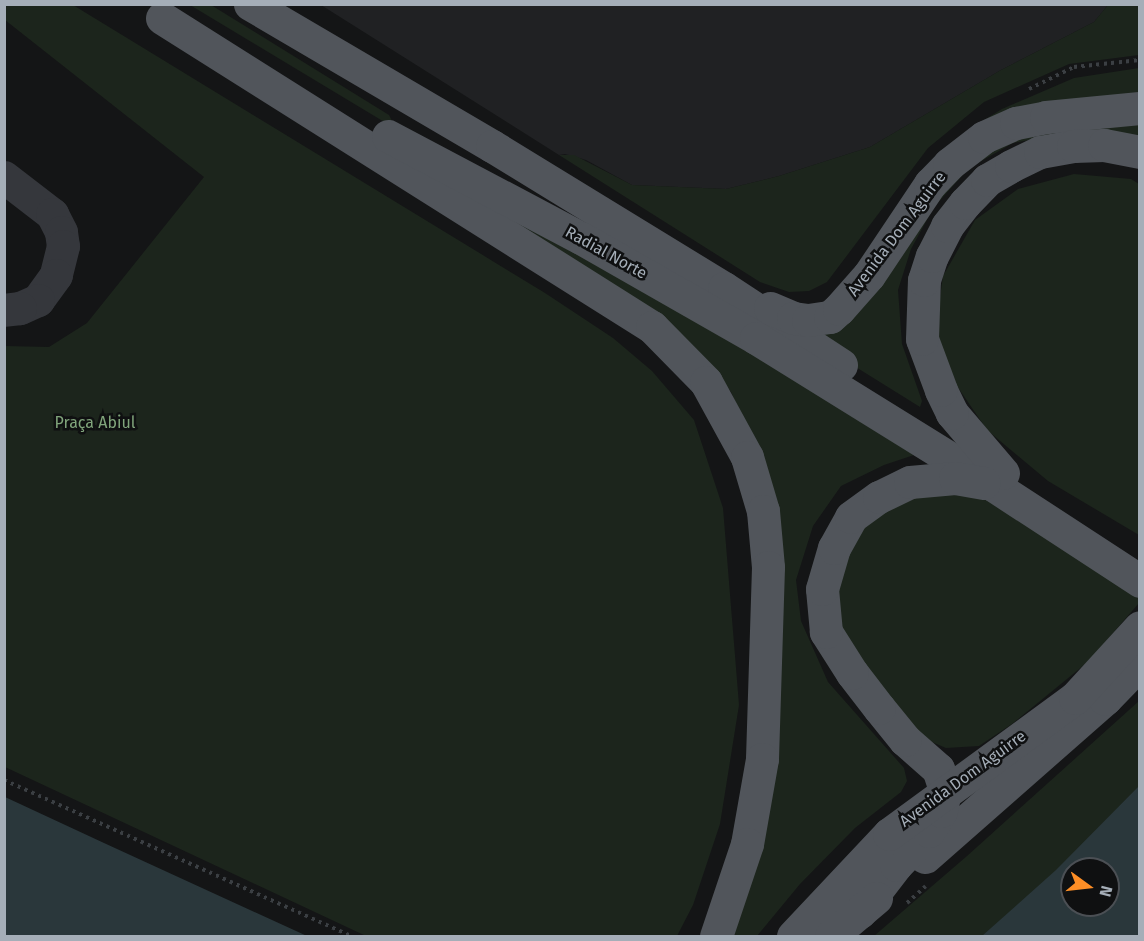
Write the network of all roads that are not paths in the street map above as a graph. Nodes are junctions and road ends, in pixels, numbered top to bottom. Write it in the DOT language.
graph roads {
  1 [pos="250,4"];
  2 [pos="151,11"];
  3 [pos="1140,108"];
  4 [pos="1140,152"];
  5 [pos="4,177"];
  6 [pos="724,288"];
  7 [pos="4,310"];
  8 [pos="998,479"];
  9 [pos="1060,521"];
  10 [pos="1140,564"];
  11 [pos="1140,581"];
  12 [pos="1140,627"];
  13 [pos="1140,663"];
  14 [pos="905,740"];
  15 [pos="986,761"];
  16 [pos="945,790"];
  17 [pos="860,912"];
  18 [pos="716,936"];
  19 [pos="793,936"];
  20 [pos="831,936"];
  1 -- 6 [label="main road, Radial Norte"];
  2 -- 8 [label="main road, Radial Norte"];
  2 -- 18 [label="main road"];
  3 -- 6 [label="main road, Avenida Dom Aguirre"];
  4 -- 8 [label="main road"];
  5 -- 7 [label="street"];
  6 -- 8 [label="main road, Radial Norte"];
  8 -- 9 [label="main road, Radial Norte"];
  8 -- 14 [label="main road"];
  9 -- 10 [label="main road"];
  9 -- 11 [label="main road"];
  12 -- 15 [label="main road, Avenida Dom Aguirre"];
  13 -- 17 [label="main road, Avenida Dom Aguirre"];
  14 -- 15 [label="main road"];
  14 -- 16 [label="main road"];
  15 -- 16 [label="main road, Avenida Dom Aguirre"];
  16 -- 17 [label="main road"];
  16 -- 19 [label="main road, Avenida Dom Aguirre"];
  17 -- 20 [label="main road, Avenida Dom Aguirre"];
}
